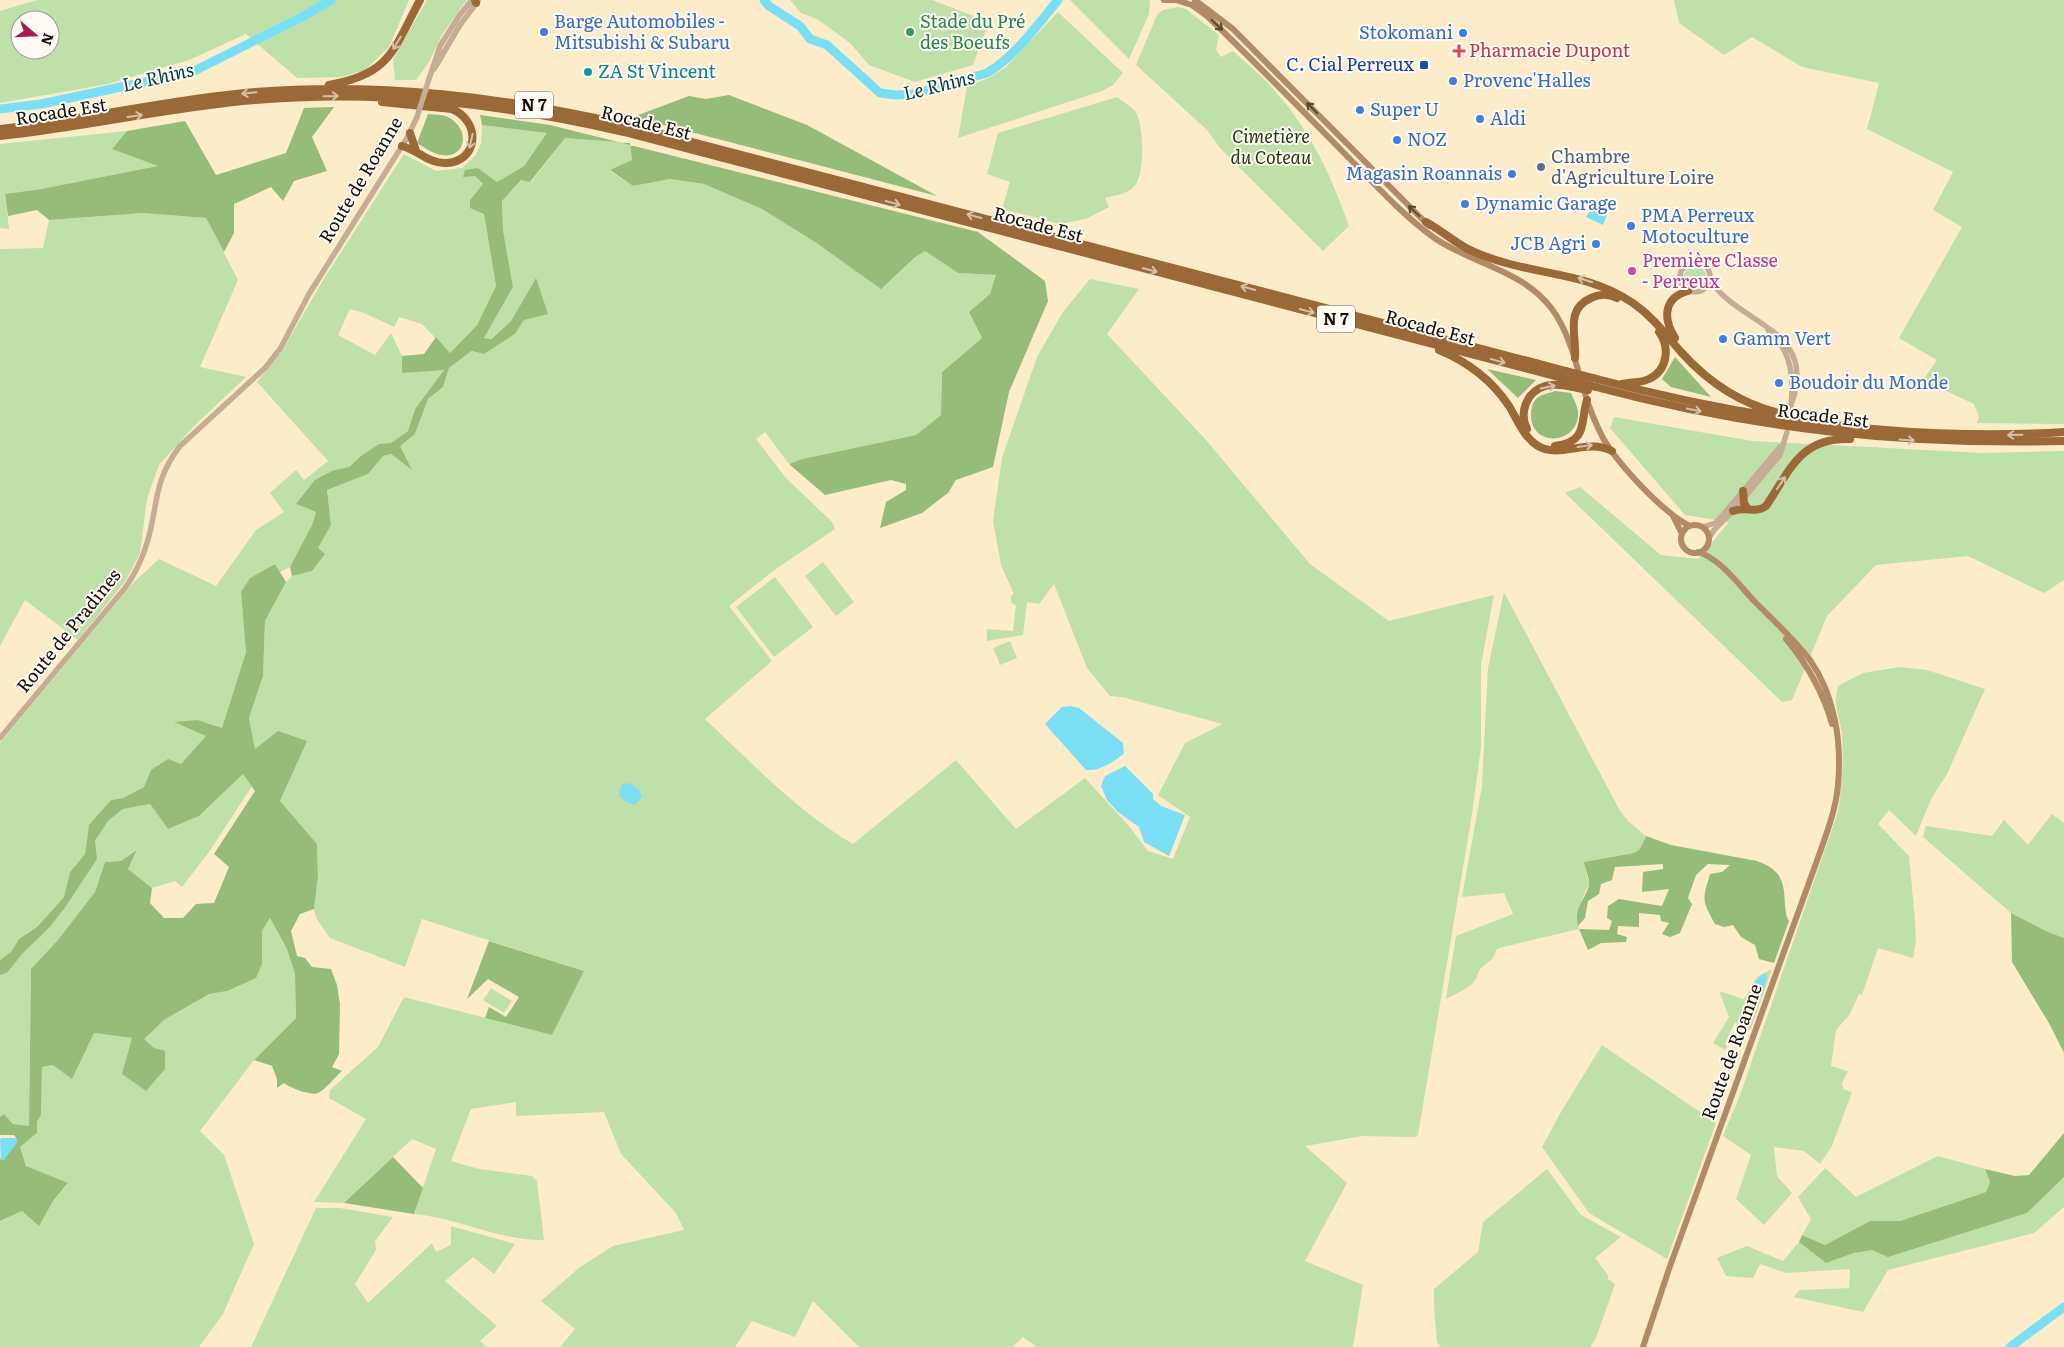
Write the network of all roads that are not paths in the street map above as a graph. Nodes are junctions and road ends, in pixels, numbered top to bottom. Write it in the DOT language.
graph roads {
  1 [pos="420,0"];
  2 [pos="1164,0"];
  3 [pos="1176,0"];
  4 [pos="1195,0"];
  5 [pos="476,1"];
  6 [pos="321,89"];
  7 [pos="366,96"];
  8 [pos="0,129"];
  9 [pos="410,133"];
  10 [pos="0,136"];
  11 [pos="402,146"];
  12 [pos="416,150"];
  13 [pos="1426,222"];
  14 [pos="1054,241"];
  15 [pos="1104,254"];
  16 [pos="1481,261"];
  17 [pos="1710,280"];
  18 [pos="1702,290"];
  19 [pos="1688,291"];
  20 [pos="310,292"];
  21 [pos="1720,294"];
  22 [pos="1429,343"];
  23 [pos="1679,349"];
  24 [pos="1574,358"];
  25 [pos="1572,384"];
  26 [pos="1619,385"];
  27 [pos="1587,400"];
  28 [pos="1790,413"];
  29 [pos="1797,421"];
  30 [pos="1787,432"];
  31 [pos="2064,432"];
  32 [pos="1888,438"];
  33 [pos="2064,441"];
  34 [pos="1612,451"];
  35 [pos="1743,495"];
  36 [pos="1747,508"];
  37 [pos="1732,511"];
  38 [pos="1673,516"];
  39 [pos="1690,526"];
  40 [pos="1703,527"];
  41 [pos="1682,534"];
  42 [pos="1708,541"];
  43 [pos="1698,552"];
  44 [pos="1715,561"];
  45 [pos="0,738"];
  46 [pos="1643,1347"];
  1 -- 6 [label="highway, one-way"];
  2 -- 3 [label="main road"];
  3 -- 16 [label="main road, one-way"];
  13 -- 4 [label="main road, one-way"];
  5 -- 9 [label="street, Route de Roanne, bridge"];
  6 -- 8 [label="highway, Rocade Est / N 7, one-way"];
  14 -- 6 [label="highway, Rocade Est / N 7, one-way"];
  10 -- 7 [label="highway, Rocade Est / N 7, one-way"];
  7 -- 12 [label="highway, one-way"];
  7 -- 14 [label="highway, Rocade Est / N 7, one-way"];
  9 -- 11 [label="street, Route de Roanne"];
  9 -- 12 [label="highway"];
  11 -- 12 [label="highway"];
  11 -- 20 [label="street, Route de Roanne"];
  13 -- 16 [label="main road"];
  23 -- 13 [label="highway, one-way"];
  14 -- 15 [label="highway, Rocade Est / N 7"];
  15 -- 22 [label="highway, Rocade Est / N 7, one-way"];
  26 -- 15 [label="highway, Rocade Est / N 7, one-way, bridge"];
  16 -- 24 [label="main road"];
  17 -- 18 [label="street"];
  17 -- 19 [label="street"];
  17 -- 21 [label="street"];
  18 -- 19 [label="street"];
  18 -- 21 [label="street"];
  19 -- 23 [label="highway"];
  20 -- 45 [label="street, Route de Pradines"];
  21 -- 28 [label="street"];
  22 -- 25 [label="highway, Rocade Est / N 7, one-way"];
  22 -- 34 [label="highway, one-way"];
  23 -- 29 [label="highway"];
  24 -- 26 [label="highway"];
  24 -- 27 [label="main road"];
  27 -- 25 [label="highway, one-way"];
  25 -- 32 [label="highway, Rocade Est / N 7, one-way, bridge"];
  26 -- 29 [label="highway, Rocade Est / N 7"];
  27 -- 34 [label="main road"];
  31 -- 29 [label="highway, Rocade Est, one-way"];
  30 -- 35 [label="street"];
  32 -- 33 [label="highway, Rocade Est, one-way"];
  36 -- 32 [label="highway, one-way"];
  34 -- 38 [label="main road"];
  35 -- 36 [label="highway"];
  35 -- 37 [label="street"];
  35 -- 40 [label="street"];
  36 -- 37 [label="highway"];
  37 -- 42 [label="street"];
  38 -- 39 [label="main road"];
  38 -- 41 [label="main road"];
  39 -- 40 [label="main road"];
  39 -- 41 [label="main road"];
  40 -- 42 [label="main road"];
  41 -- 43 [label="main road"];
  42 -- 43 [label="main road"];
  42 -- 44 [label="main road"];
  43 -- 44 [label="main road"];
  44 -- 46 [label="main road, Route de Roanne"];
}
